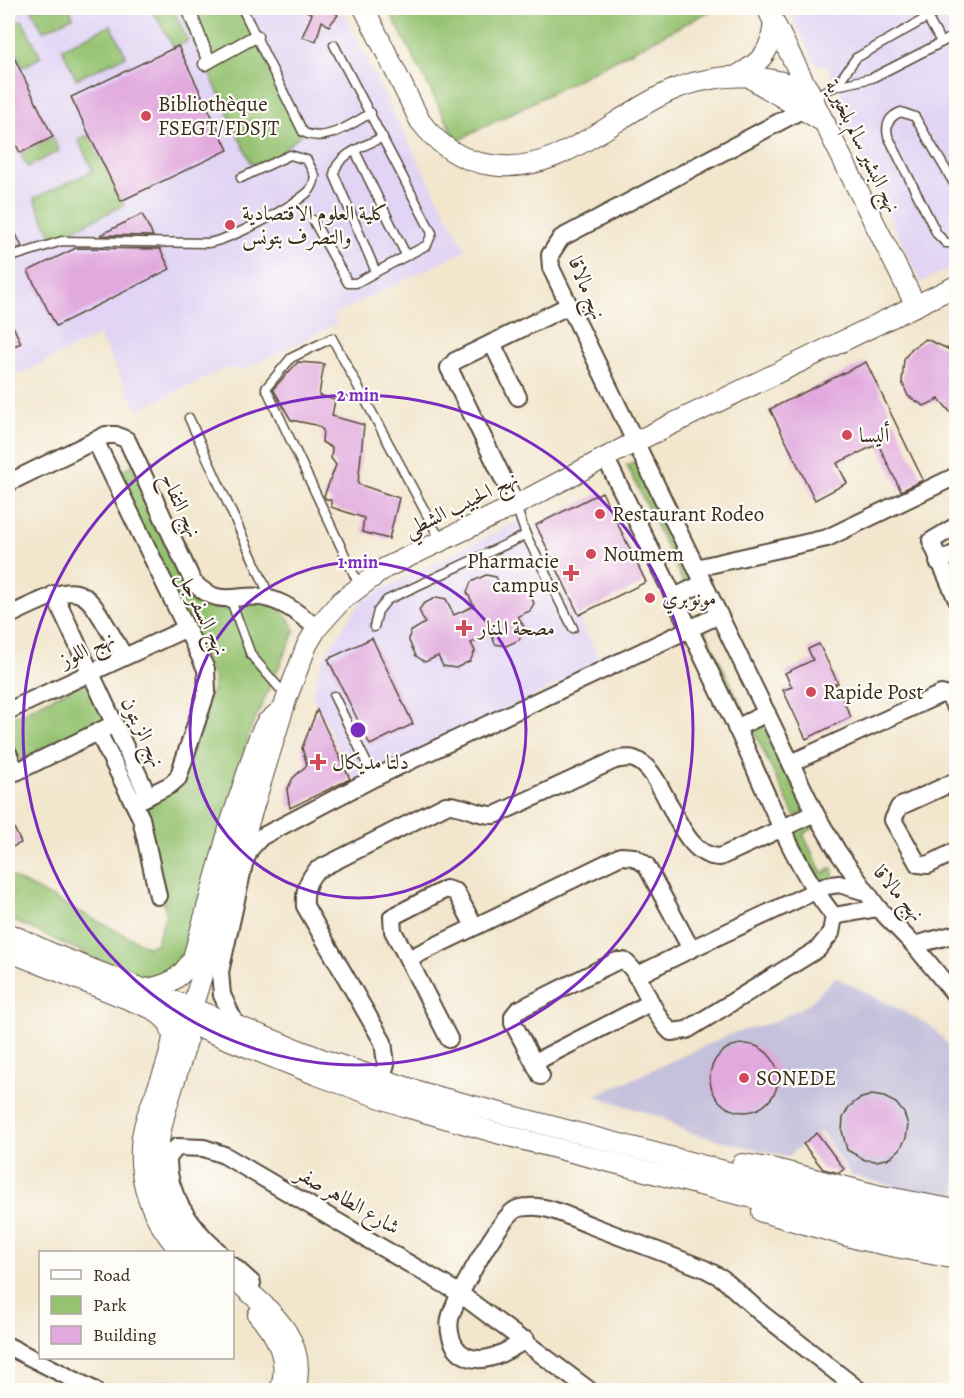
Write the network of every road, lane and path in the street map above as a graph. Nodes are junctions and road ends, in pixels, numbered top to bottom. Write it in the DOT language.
graph roads {
  1 [pos="188,8"];
  2 [pos="242,8"];
  3 [pos="364,8"];
  4 [pos="922,8"];
  5 [pos="944,8"];
  6 [pos="771,15"];
  7 [pos="927,16"];
  8 [pos="957,35"];
  9 [pos="256,36"];
  10 [pos="941,42"];
  11 [pos="334,45"];
  12 [pos="737,77"];
  13 [pos="836,86"];
  14 [pos="810,100"];
  15 [pos="371,113"];
  16 [pos="383,137"];
  17 [pos="355,151"];
  18 [pos="241,178"];
  19 [pos="957,187"];
  20 [pos="313,220"];
  21 [pos="957,243"];
  22 [pos="406,255"];
  23 [pos="8,258"];
  24 [pos="376,272"];
  25 [pos="957,286"];
  26 [pos="568,306"];
  27 [pos="916,306"];
  28 [pos="492,343"];
  29 [pos="518,397"];
  30 [pos="189,418"];
  31 [pos="95,440"];
  32 [pos="635,442"];
  33 [pos="605,457"];
  34 [pos="135,459"];
  35 [pos="109,469"];
  36 [pos="957,476"];
  37 [pos="8,483"];
  38 [pos="516,505"];
  39 [pos="957,526"];
  40 [pos="526,535"];
  41 [pos="441,541"];
  42 [pos="957,553"];
  43 [pos="938,562"];
  44 [pos="696,568"];
  45 [pos="704,583"];
  46 [pos="359,585"];
  47 [pos="54,594"];
  48 [pos="674,597"];
  49 [pos="230,598"];
  50 [pos="957,598"];
  51 [pos="272,599"];
  52 [pos="719,615"];
  53 [pos="8,616"];
  54 [pos="374,627"];
  55 [pos="317,628"];
  56 [pos="573,628"];
  57 [pos="690,628"];
  58 [pos="185,629"];
  59 [pos="124,656"];
  60 [pos="91,672"];
  61 [pos="334,696"];
  62 [pos="285,703"];
  63 [pos="957,708"];
  64 [pos="8,711"];
  65 [pos="767,713"];
  66 [pos="114,724"];
  67 [pos="736,728"];
  68 [pos="98,732"];
  69 [pos="8,753"];
  70 [pos="791,762"];
  71 [pos="374,777"];
  72 [pos="957,781"];
  73 [pos="141,800"];
  74 [pos="815,813"];
  75 [pos="783,828"];
  76 [pos="957,851"];
  77 [pos="816,890"];
  78 [pos="866,892"];
  79 [pos="158,896"];
  80 [pos="878,908"];
  81 [pos="834,916"];
  82 [pos="474,926"];
  83 [pos="8,933"];
  84 [pos="957,934"];
  85 [pos="914,945"];
  86 [pos="691,949"];
  87 [pos="8,951"];
  88 [pos="408,959"];
  89 [pos="636,976"];
  90 [pos="957,996"];
  91 [pos="147,998"];
  92 [pos="195,998"];
  93 [pos="650,1003"];
  94 [pos="236,1025"];
  95 [pos="449,1039"];
  96 [pos="187,1041"];
  97 [pos="381,1079"];
  98 [pos="710,1166"];
  99 [pos="708,1187"];
  100 [pos="165,1204"];
  101 [pos="957,1210"];
  102 [pos="957,1224"];
  103 [pos="957,1242"];
  104 [pos="181,1251"];
  105 [pos="193,1251"];
  106 [pos="205,1251"];
  107 [pos="218,1251"];
  108 [pos="957,1259"];
  109 [pos="234,1267"];
  110 [pos="234,1289"];
  111 [pos="234,1289"];
  112 [pos="459,1293"];
  113 [pos="279,1319"];
  114 [pos="526,1340"];
  115 [pos="8,1346"];
  116 [pos="94,1390"];
  117 [pos="280,1390"];
  118 [pos="295,1390"];
  119 [pos="589,1390"];
  120 [pos="859,1390"];
  1 -- 9 [label="street"];
  2 -- 9 [label="lane"];
  3 -- 12 [label="street"];
  4 -- 7 [label="lane"];
  5 -- 7 [label="lane"];
  6 -- 12 [label="street"];
  6 -- 14 [label="street, نهج البشير سالم بلخيرية"];
  7 -- 10 [label="lane"];
  7 -- 13 [label="lane"];
  8 -- 10 [label="lane"];
  9 -- 15 [label="lane"];
  10 -- 13 [label="lane"];
  11 -- 15 [label="lane"];
  12 -- 14 [label="street"];
  13 -- 14 [label="lane"];
  14 -- 26 [label="street, نهج مالاقا"];
  14 -- 27 [label="street, نهج البشير سالم بلخيرية"];
  15 -- 16 [label="lane"];
  16 -- 17 [label="lane"];
  16 -- 22 [label="lane"];
  17 -- 22 [label="lane"];
  17 -- 24 [label="lane"];
  18 -- 23 [label="lane"];
  19 -- 21 [label="lane"];
  20 -- 24 [label="lane"];
  22 -- 24 [label="lane"];
  25 -- 27 [label="street, نهج الحبيب الشطي"];
  26 -- 28 [label="street"];
  26 -- 32 [label="street, نهج مالاقا"];
  27 -- 32 [label="street, نهج الحبيب الشطي"];
  28 -- 29 [label="street"];
  28 -- 38 [label="street"];
  30 -- 51 [label="lane"];
  31 -- 34 [label="street, نهج التفاح"];
  31 -- 35 [label="street, نهج السفرجل"];
  31 -- 37 [label="street, نهج التفاح"];
  32 -- 33 [label="street, نهج الحبيب الشطي"];
  32 -- 44 [label="street, نهج مالاقا"];
  33 -- 38 [label="street, نهج الحبيب الشطي"];
  33 -- 48 [label="street"];
  34 -- 35 [label="street"];
  34 -- 49 [label="street, نهج التفاح"];
  35 -- 58 [label="street, نهج السفرجل"];
  36 -- 44 [label="street"];
  38 -- 40 [label="lane"];
  38 -- 41 [label="street, نهج الحبيب الشطي"];
  39 -- 43 [label="street"];
  40 -- 54 [label="lane"];
  40 -- 56 [label="lane"];
  41 -- 46 [label="street, نهج الحبيب الشطي"];
  41 -- 46 [label="lane"];
  42 -- 43 [label="street"];
  43 -- 50 [label="street"];
  44 -- 45 [label="street, نهج مالاقا"];
  45 -- 48 [label="street"];
  45 -- 52 [label="street, نهج مالاقا"];
  46 -- 55 [label="street, نهج الحبيب الشطي"];
  47 -- 53 [label="street"];
  47 -- 59 [label="street"];
  47 -- 60 [label="street, نهج الزيتون"];
  48 -- 57 [label="street"];
  49 -- 51 [label="street, نهج التفاح"];
  49 -- 62 [label="lane"];
  51 -- 55 [label="street"];
  52 -- 57 [label="street"];
  52 -- 65 [label="street, نهج مالاقا"];
  55 -- 62 [label="street, نهج الحبيب الشطي"];
  57 -- 67 [label="street"];
  57 -- 71 [label="street"];
  58 -- 59 [label="street, نهج اللوز"];
  58 -- 73 [label="street, نهج السفرجل"];
  59 -- 60 [label="street, نهج اللوز"];
  60 -- 64 [label="street, نهج اللوز"];
  60 -- 66 [label="street, نهج الزيتون"];
  61 -- 71 [label="lane"];
  62 -- 91 [label="street"];
  62 -- 92 [label="street, نهج الحبيب الشطي"];
  63 -- 70 [label="street"];
  65 -- 67 [label="street"];
  65 -- 70 [label="street, نهج مالاقا"];
  66 -- 68 [label="street"];
  66 -- 73 [label="street, نهج الزيتون"];
  67 -- 75 [label="street"];
  68 -- 69 [label="street"];
  68 -- 73 [label="street, نهج الزيتون"];
  70 -- 74 [label="street, نهج مالاقا"];
  71 -- 94 [label="street"];
  72 -- 76 [label="street"];
  73 -- 79 [label="street, نهج الزيتون"];
  74 -- 75 [label="street"];
  74 -- 78 [label="street, نهج مالاقا"];
  75 -- 77 [label="street"];
  75 -- 97 [label="street"];
  77 -- 78 [label="street"];
  77 -- 81 [label="street"];
  77 -- 86 [label="street"];
  78 -- 80 [label="street, نهج مالاقا"];
  80 -- 81 [label="street"];
  80 -- 85 [label="street, نهج مالاقا"];
  81 -- 93 [label="street"];
  82 -- 86 [label="street"];
  82 -- 88 [label="street"];
  82 -- 88 [label="street"];
  83 -- 91 [label="street"];
  84 -- 85 [label="street"];
  85 -- 90 [label="street, نهج مالاقا"];
  86 -- 89 [label="street"];
  87 -- 91 [label="street"];
  88 -- 95 [label="street"];
  89 -- 93 [label="street"];
  89 -- 93 [label="street"];
  91 -- 94 [label="street"];
  91 -- 99 [label="street"];
  91 -- 104 [label="street"];
  94 -- 97 [label="street"];
  96 -- 100 [label="street"];
  97 -- 98 [label="street"];
  98 -- 101 [label="street"];
  98 -- 102 [label="street"];
  99 -- 103 [label="street"];
  99 -- 108 [label="street"];
  100 -- 105 [label="street"];
  100 -- 106 [label="street"];
  107 -- 112 [label="street, شارع الطاهر صفر"];
  109 -- 113 [label="street"];
  110 -- 113 [label="street"];
  111 -- 117 [label="street"];
  112 -- 114 [label="street, شارع الطاهر صفر"];
  112 -- 114 [label="street"];
  112 -- 120 [label="street"];
  113 -- 118 [label="street"];
  114 -- 119 [label="street, شارع الطاهر صفر"];
  115 -- 116 [label="street"];
}
